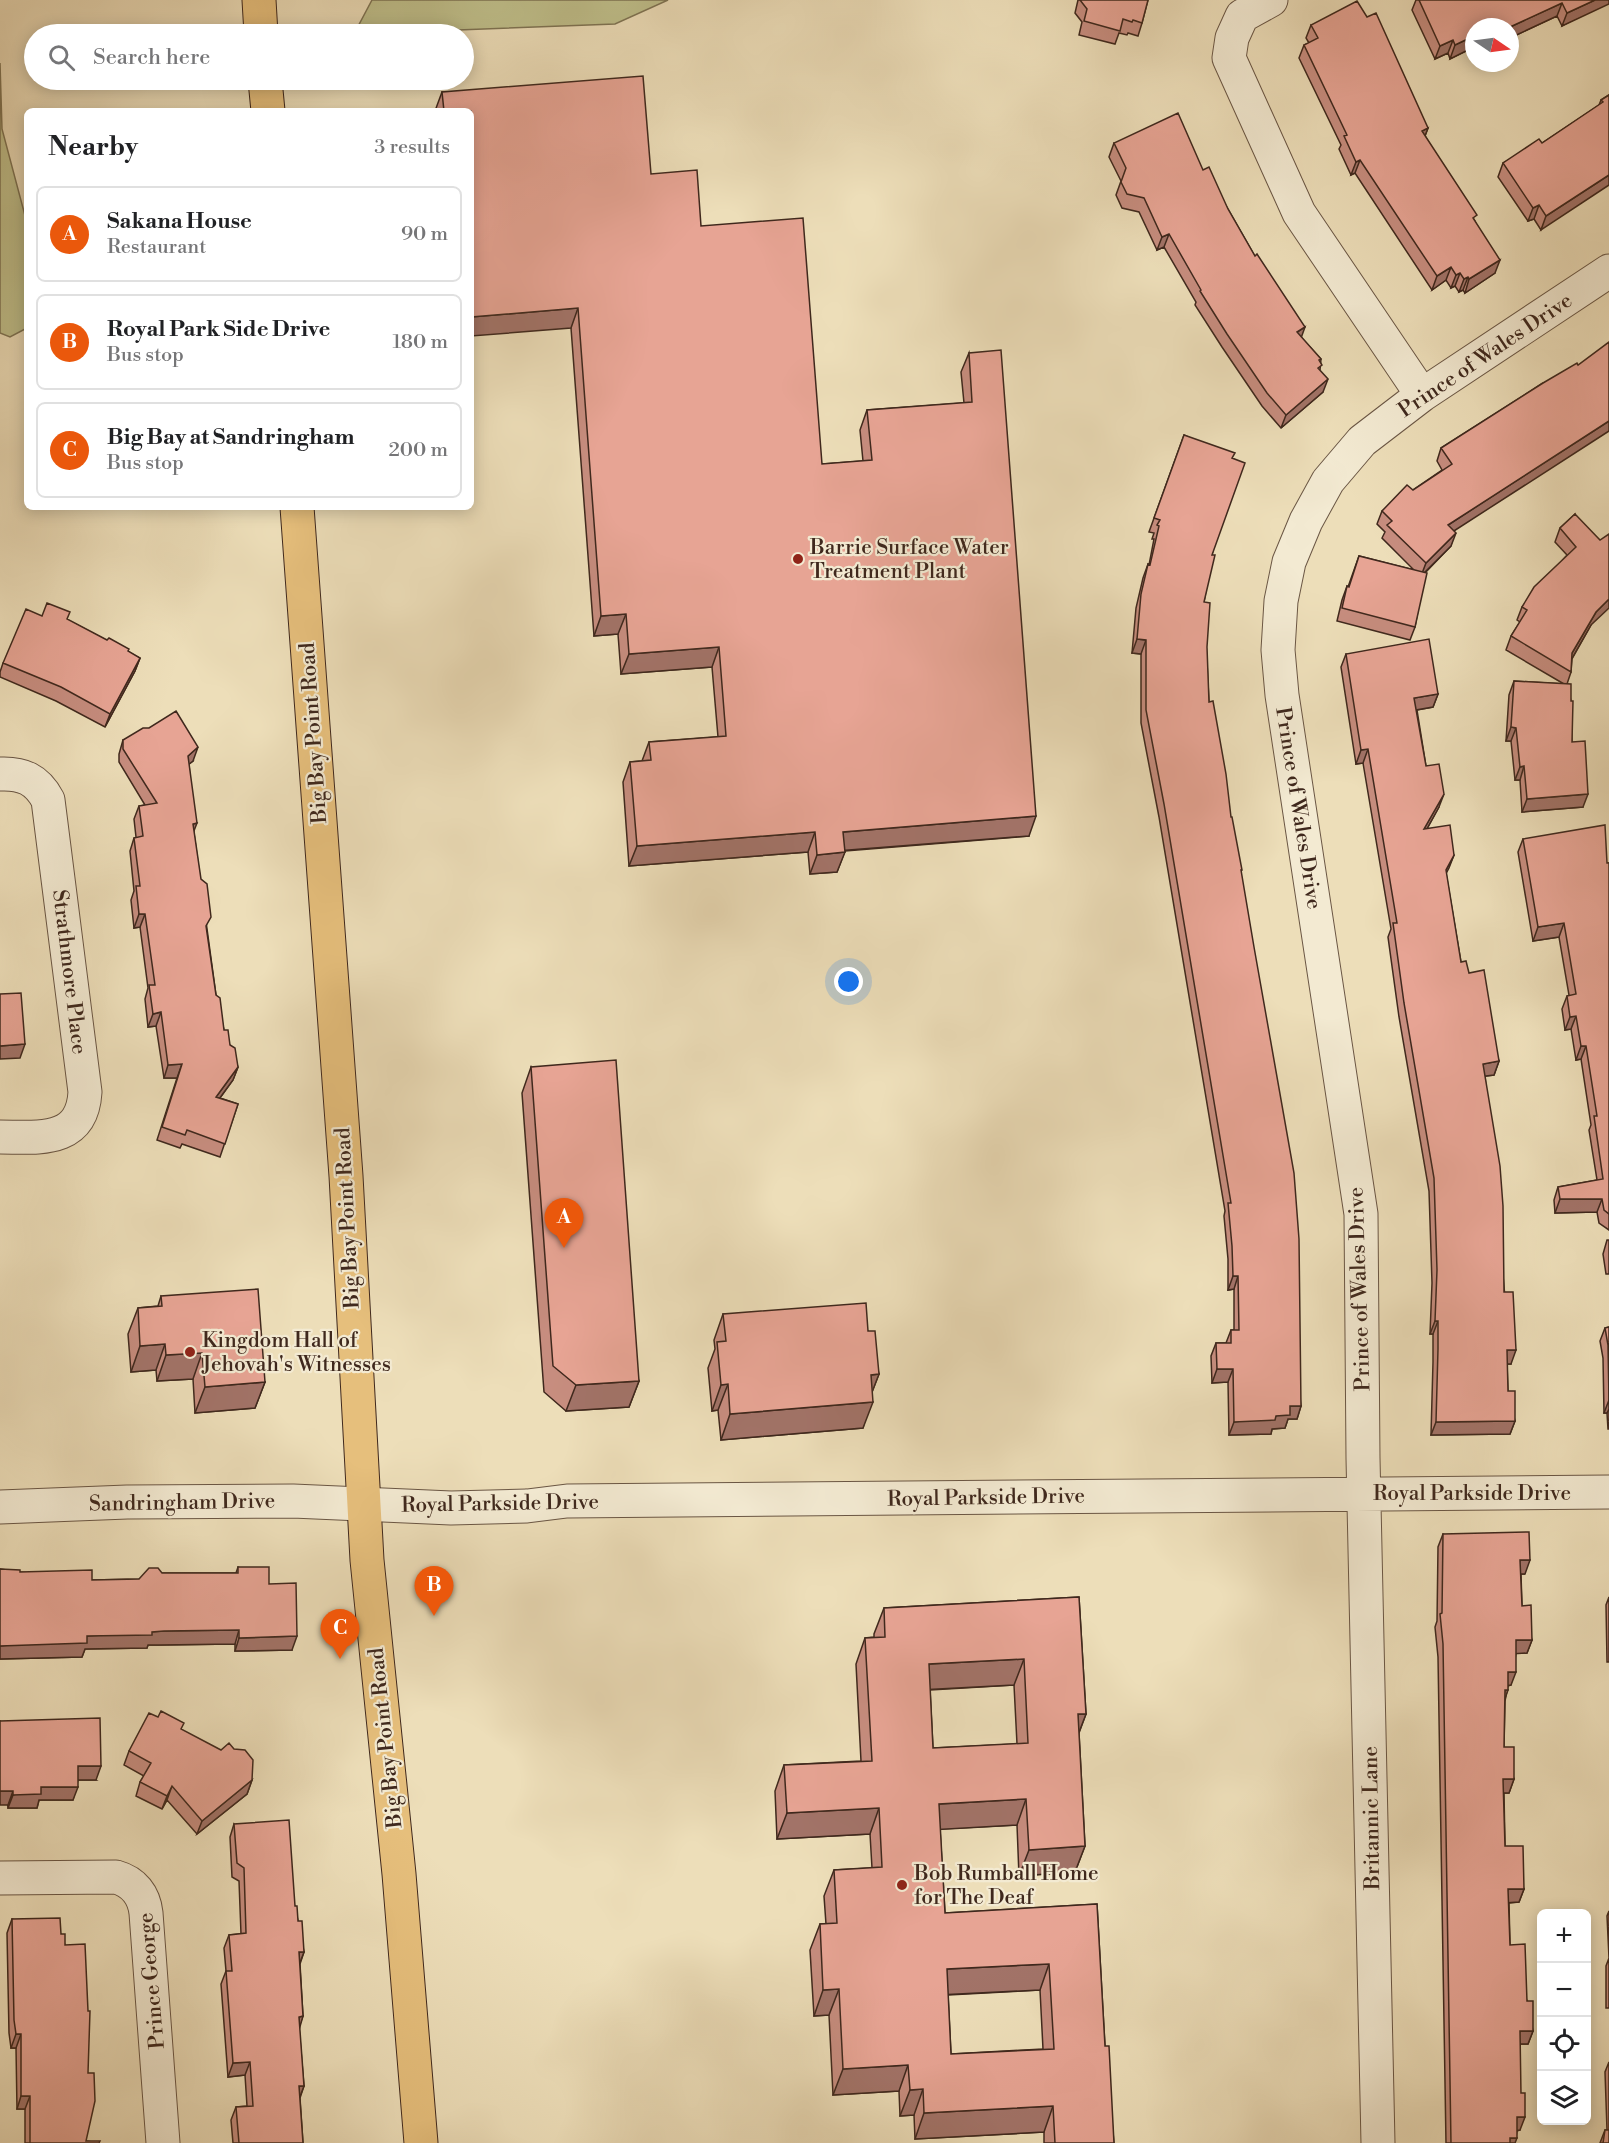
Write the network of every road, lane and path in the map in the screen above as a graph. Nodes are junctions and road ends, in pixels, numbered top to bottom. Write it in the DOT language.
graph roads {
  1 [pos="258,0"];
  2 [pos="1271,0"];
  3 [pos="260,24"];
  4 [pos="266,90"];
  5 [pos="268,108"];
  6 [pos="1609,271"];
  7 [pos="1422,395"];
  8 [pos="297,510"];
  9 [pos="0,774"];
  10 [pos="0,1137"];
  11 [pos="1609,1492"];
  12 [pos="1364,1493"];
  13 [pos="363,1504"];
  14 [pos="0,1507"];
  15 [pos="0,1878"];
  16 [pos="163,2143"];
  17 [pos="421,2143"];
  18 [pos="1378,2143"];
  1 -- 3 [label="main road"];
  2 -- 7 [label="street"];
  4 -- 5 [label="main road"];
  6 -- 7 [label="street, Prince of Wales Drive"];
  7 -- 12 [label="street, Prince of Wales Drive"];
  8 -- 13 [label="main road, Big Bay Point Road"];
  9 -- 10 [label="street, Strathmore Place"];
  11 -- 12 [label="street, Royal Parkside Drive"];
  12 -- 13 [label="street, Royal Parkside Drive"];
  12 -- 18 [label="street, Britannic Lane"];
  13 -- 14 [label="street, Sandringham Drive"];
  13 -- 17 [label="main road, Big Bay Point Road"];
  15 -- 16 [label="street, Prince George"];
}
